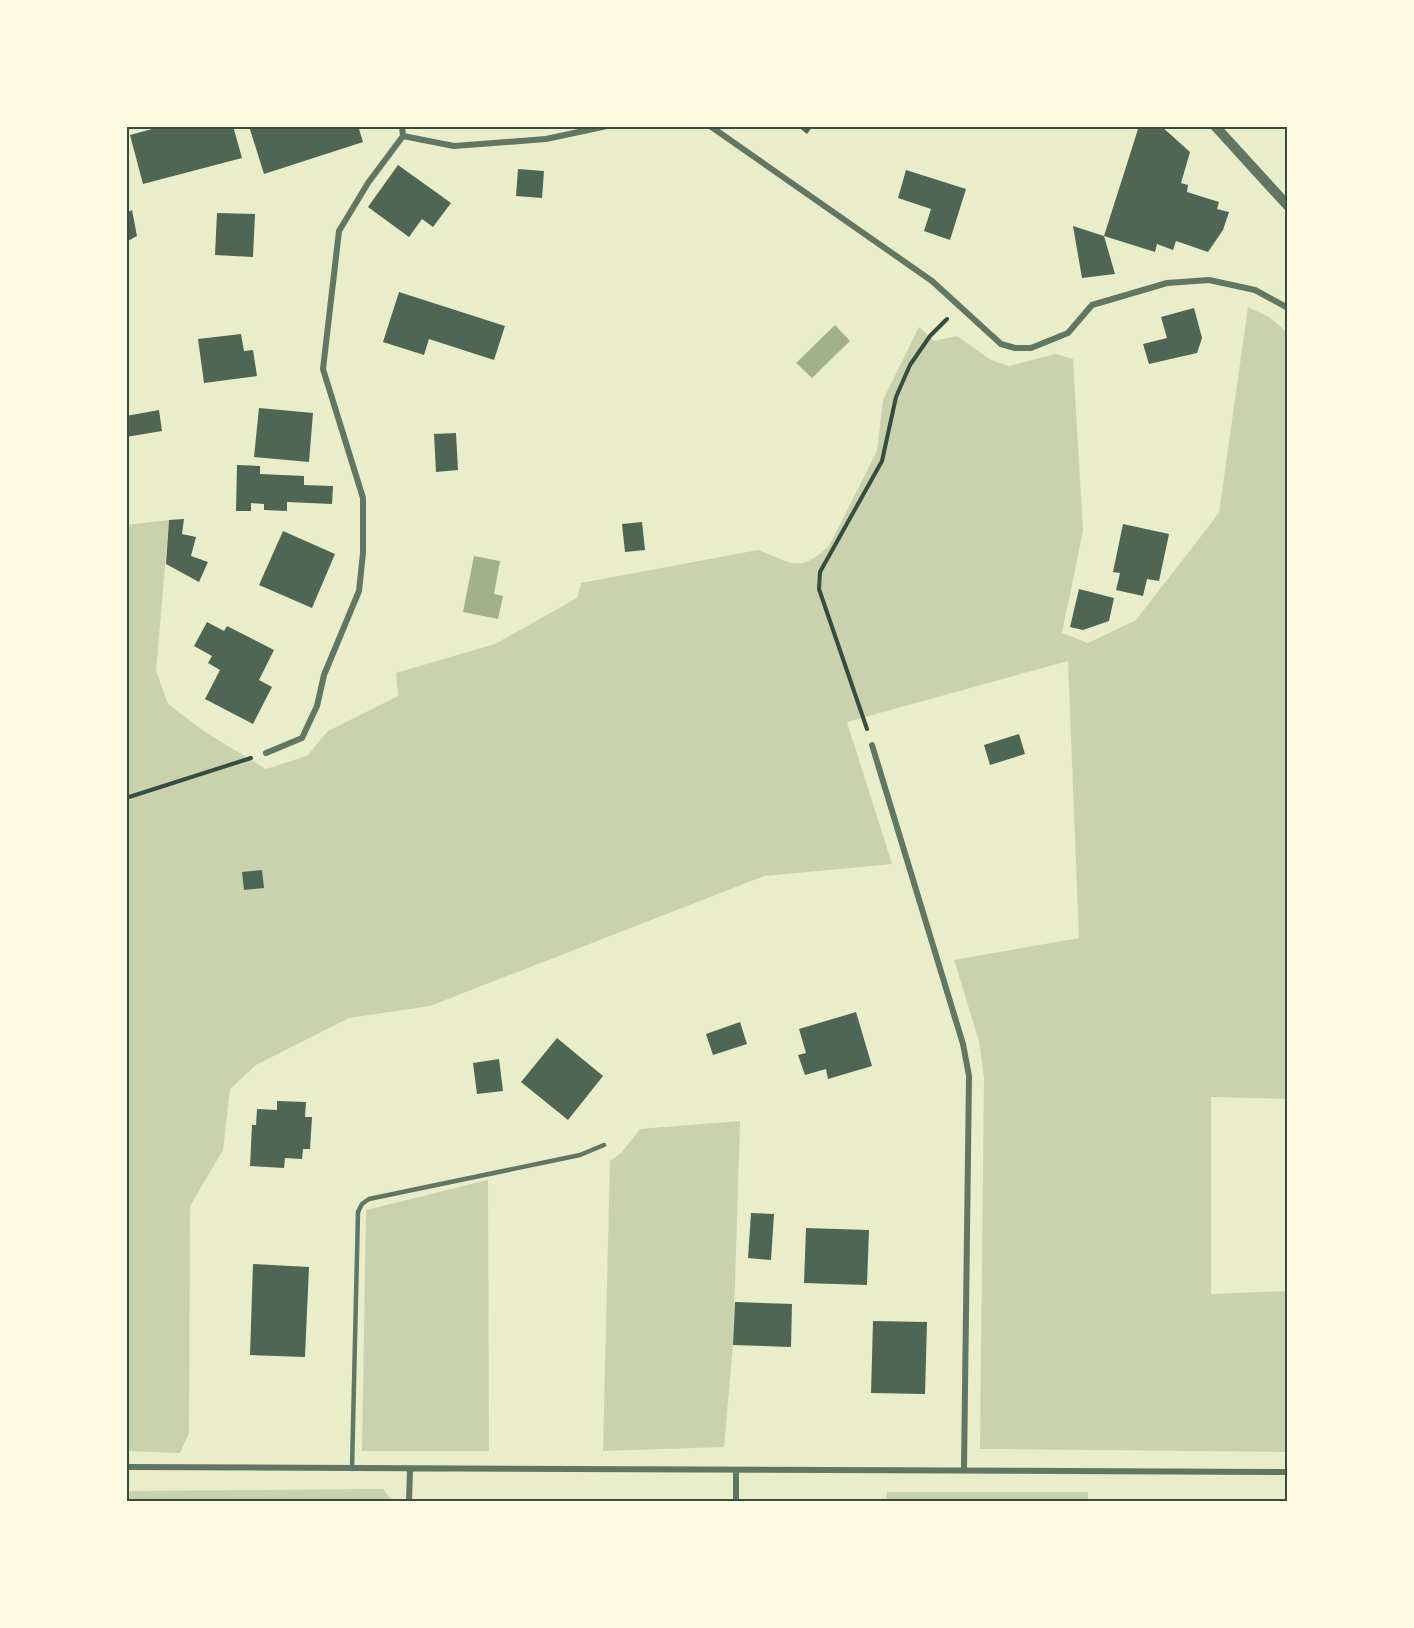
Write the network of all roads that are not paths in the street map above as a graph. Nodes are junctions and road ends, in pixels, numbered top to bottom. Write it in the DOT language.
graph roads {
  1 [pos="402,126"];
  2 [pos="607,126"];
  3 [pos="710,126"];
  4 [pos="1215,126"];
  5 [pos="404,135"];
  6 [pos="1288,206"];
  7 [pos="1288,308"];
  8 [pos="872,745"];
  9 [pos="266,753"];
  10 [pos="604,1145"];
  11 [pos="126,1467"];
  12 [pos="352,1469"];
  13 [pos="410,1469"];
  14 [pos="964,1469"];
  15 [pos="736,1470"];
  16 [pos="1288,1472"];
  17 [pos="409,1502"];
  18 [pos="736,1502"];
  1 -- 5 [label="street"];
  2 -- 5 [label="street"];
  3 -- 7 [label="street"];
  4 -- 6 [label="street"];
  5 -- 9 [label="street"];
  8 -- 14 [label="street"];
  10 -- 12 [label="lane"];
  11 -- 12 [label="street"];
  12 -- 13 [label="street"];
  13 -- 15 [label="street"];
  13 -- 17 [label="street"];
  14 -- 15 [label="street"];
  14 -- 16 [label="street"];
  15 -- 18 [label="street"];
}
